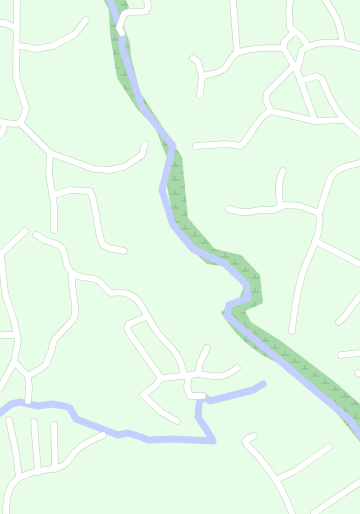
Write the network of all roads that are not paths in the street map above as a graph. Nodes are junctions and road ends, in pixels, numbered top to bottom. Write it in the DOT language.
graph roads {
  1 [pos="17,0"];
  2 [pos="147,0"];
  3 [pos="233,0"];
  4 [pos="290,0"];
  5 [pos="325,0"];
  6 [pos="86,20"];
  7 [pos="0,24"];
  8 [pos="17,29"];
  9 [pos="294,32"];
  10 [pos="122,33"];
  11 [pos="342,43"];
  12 [pos="17,46"];
  13 [pos="308,46"];
  14 [pos="360,48"];
  15 [pos="284,49"];
  16 [pos="237,52"];
  17 [pos="193,58"];
  18 [pos="295,69"];
  19 [pos="202,76"];
  20 [pos="300,81"];
  21 [pos="200,95"];
  22 [pos="271,110"];
  23 [pos="345,120"];
  24 [pos="315,121"];
  25 [pos="2,123"];
  26 [pos="20,123"];
  27 [pos="360,133"];
  28 [pos="0,135"];
  29 [pos="145,144"];
  30 [pos="196,146"];
  31 [pos="50,153"];
  32 [pos="360,163"];
  33 [pos="284,171"];
  34 [pos="53,195"];
  35 [pos="281,206"];
  36 [pos="229,209"];
  37 [pos="318,213"];
  38 [pos="54,230"];
  39 [pos="25,231"];
  40 [pos="36,235"];
  41 [pos="315,242"];
  42 [pos="124,251"];
  43 [pos="0,255"];
  44 [pos="360,264"];
  45 [pos="72,273"];
  46 [pos="360,296"];
  47 [pos="148,316"];
  48 [pos="339,322"];
  49 [pos="292,330"];
  50 [pos="0,335"];
  51 [pos="16,335"];
  52 [pos="207,348"];
  53 [pos="360,353"];
  54 [pos="341,355"];
  55 [pos="14,362"];
  56 [pos="237,368"];
  57 [pos="198,374"];
  58 [pos="28,376"];
  59 [pos="186,376"];
  60 [pos="161,378"];
  61 [pos="0,388"];
  62 [pos="203,396"];
  63 [pos="28,401"];
  64 [pos="9,420"];
  65 [pos="177,421"];
  66 [pos="34,422"];
  67 [pos="54,425"];
  68 [pos="103,435"];
  69 [pos="254,436"];
  70 [pos="329,447"];
  71 [pos="55,469"];
  72 [pos="38,472"];
  73 [pos="19,477"];
  74 [pos="276,480"];
  75 [pos="360,482"];
  76 [pos="6,514"];
  77 [pos="292,514"];
  78 [pos="314,514"];
  1 -- 8 [label="street"];
  2 -- 10 [label="street"];
  3 -- 16 [label="street"];
  4 -- 9 [label="street"];
  5 -- 11 [label="street"];
  6 -- 12 [label="street"];
  7 -- 8 [label="street"];
  8 -- 12 [label="street"];
  9 -- 13 [label="street"];
  9 -- 15 [label="street"];
  11 -- 13 [label="street"];
  11 -- 14 [label="street"];
  12 -- 26 [label="street"];
  13 -- 18 [label="street"];
  15 -- 16 [label="street"];
  15 -- 18 [label="street"];
  16 -- 19 [label="street"];
  17 -- 19 [label="street"];
  18 -- 20 [label="street"];
  18 -- 22 [label="street"];
  19 -- 21 [label="street"];
  20 -- 23 [label="street"];
  20 -- 24 [label="street"];
  22 -- 24 [label="street"];
  22 -- 30 [label="street"];
  23 -- 24 [label="street"];
  23 -- 27 [label="street"];
  25 -- 26 [label="street"];
  25 -- 28 [label="street"];
  26 -- 31 [label="street"];
  29 -- 31 [label="street"];
  31 -- 34 [label="street"];
  32 -- 37 [label="street"];
  33 -- 35 [label="street"];
  34 -- 38 [label="street"];
  34 -- 42 [label="street"];
  35 -- 36 [label="street"];
  35 -- 37 [label="street"];
  37 -- 41 [label="street"];
  39 -- 43 [label="street"];
  40 -- 45 [label="street"];
  41 -- 44 [label="street"];
  41 -- 49 [label="street"];
  43 -- 51 [label="street"];
  45 -- 47 [label="street"];
  45 -- 58 [label="street"];
  46 -- 48 [label="street"];
  47 -- 59 [label="street"];
  47 -- 60 [label="street"];
  50 -- 51 [label="street"];
  51 -- 55 [label="street"];
  52 -- 57 [label="street"];
  53 -- 54 [label="street"];
  55 -- 58 [label="street"];
  55 -- 61 [label="street"];
  56 -- 57 [label="street"];
  57 -- 59 [label="street"];
  58 -- 63 [label="street"];
  59 -- 60 [label="street"];
  59 -- 62 [label="street"];
  60 -- 65 [label="street"];
  64 -- 73 [label="street"];
  66 -- 72 [label="street"];
  67 -- 71 [label="street"];
  68 -- 71 [label="street"];
  69 -- 74 [label="street"];
  70 -- 74 [label="street"];
  71 -- 72 [label="street"];
  72 -- 73 [label="street"];
  73 -- 76 [label="street"];
  74 -- 77 [label="street"];
  75 -- 78 [label="street"];
}
